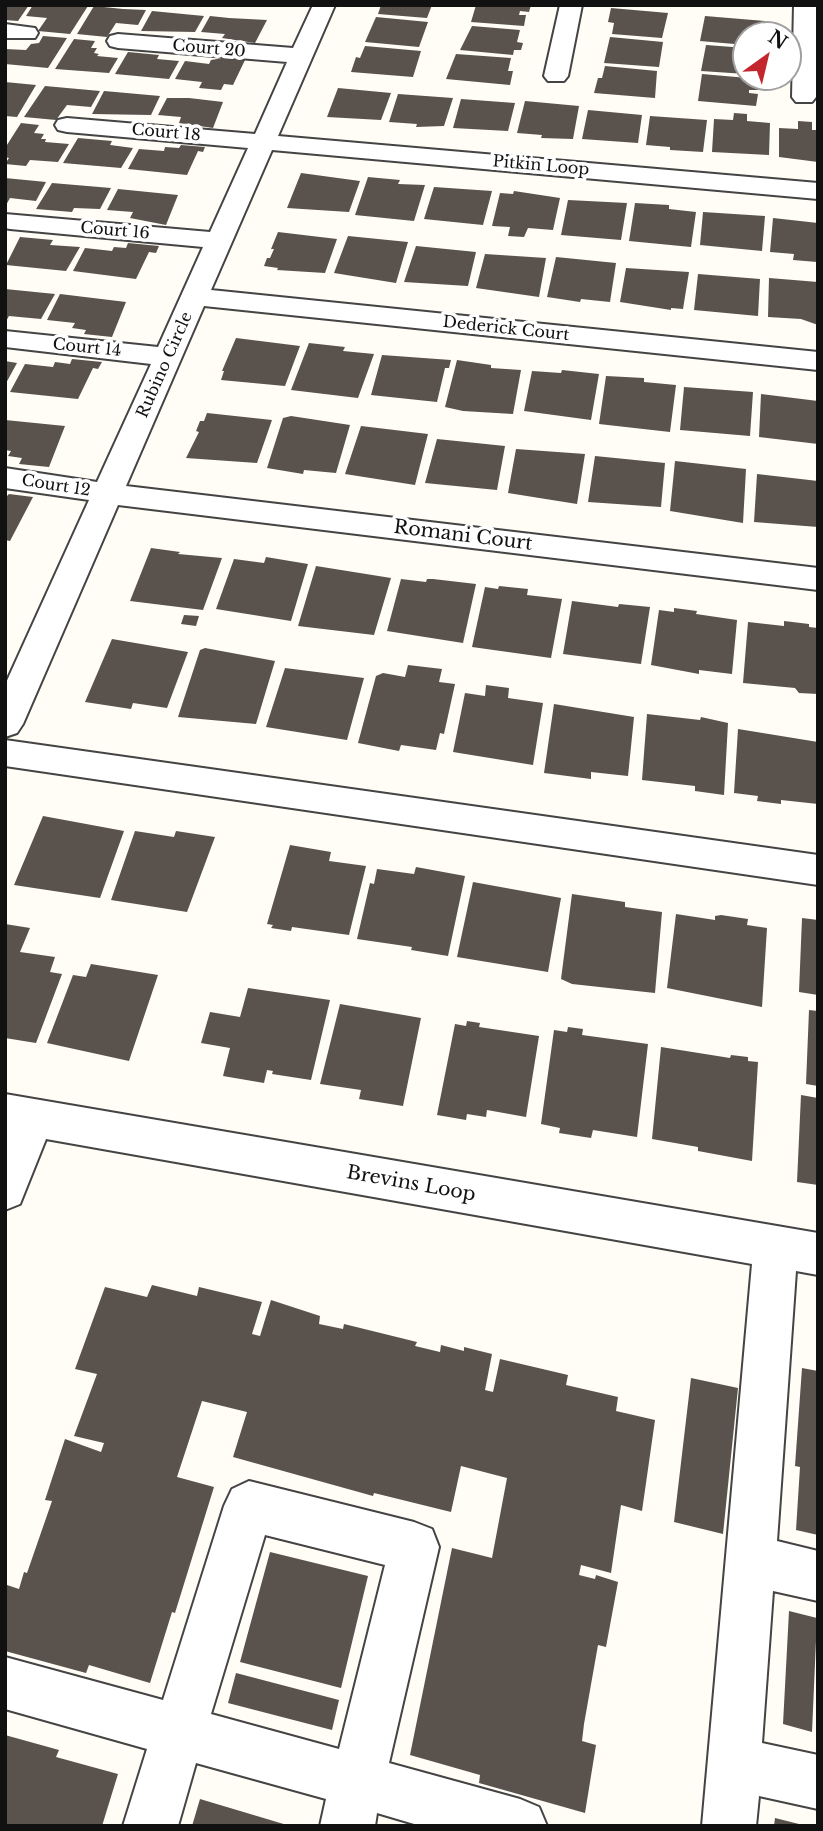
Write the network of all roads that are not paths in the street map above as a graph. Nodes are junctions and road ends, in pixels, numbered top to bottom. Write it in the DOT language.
graph roads {
  1 [pos="324,5"];
  2 [pos="571,5"];
  3 [pos="805,5"];
  4 [pos="812,5"];
  5 [pos="818,6"];
  6 [pos="117,41"];
  7 [pos="302,57"];
  8 [pos="556,76"];
  9 [pos="804,97"];
  10 [pos="67,125"];
  11 [pos="264,141"];
  12 [pos="818,191"];
  13 [pos="10,221"];
  14 [pos="220,241"];
  15 [pos="195,297"];
  16 [pos="5,339"];
  17 [pos="168,357"];
  18 [pos="818,361"];
  19 [pos="5,478"];
  20 [pos="107,495"];
  21 [pos="818,579"];
  22 [pos="5,642"];
  23 [pos="40,646"];
  24 [pos="5,724"];
  25 [pos="5,753"];
  26 [pos="818,870"];
  27 [pos="18,1116"];
  28 [pos="5,1190"];
  29 [pos="797,1250"];
  30 [pos="749,1560"];
  31 [pos="818,1577"];
  32 [pos="5,1683"];
  33 [pos="178,1731"];
  34 [pos="734,1764"];
  35 [pos="818,1782"];
  36 [pos="352,1803"];
  37 [pos="150,1826"];
  38 [pos="520,1826"];
  39 [pos="729,1826"];
  1 -- 7 [label="street, Rubino Circle"];
  2 -- 8 [label="street"];
  3 -- 9 [label="street"];
  4 -- 5 [label="street"];
  6 -- 7 [label="street, Court 20"];
  7 -- 11 [label="street, Rubino Circle"];
  10 -- 11 [label="street, Court 18"];
  11 -- 12 [label="street, Pitkin Loop"];
  11 -- 14 [label="street, Rubino Circle"];
  13 -- 14 [label="street, Court 16"];
  14 -- 15 [label="street, Rubino Circle"];
  15 -- 17 [label="street, Rubino Circle"];
  15 -- 18 [label="street, Dederick Court"];
  16 -- 17 [label="street, Court 14"];
  17 -- 20 [label="street, Rubino Circle"];
  19 -- 20 [label="street, Court 12"];
  20 -- 21 [label="street, Romani Court"];
  20 -- 23 [label="street, Rubino Circle"];
  22 -- 23 [label="street"];
  23 -- 24 [label="street, Rubino Circle"];
  25 -- 26 [label="street"];
  27 -- 28 [label="street"];
  27 -- 29 [label="street, Brevins Loop"];
  29 -- 30 [label="street"];
  30 -- 31 [label="street"];
  30 -- 34 [label="street"];
  32 -- 33 [label="street"];
  33 -- 36 [label="street"];
  33 -- 36 [label="street"];
  33 -- 37 [label="street"];
  34 -- 35 [label="street"];
  34 -- 39 [label="street"];
  36 -- 38 [label="street"];
}
